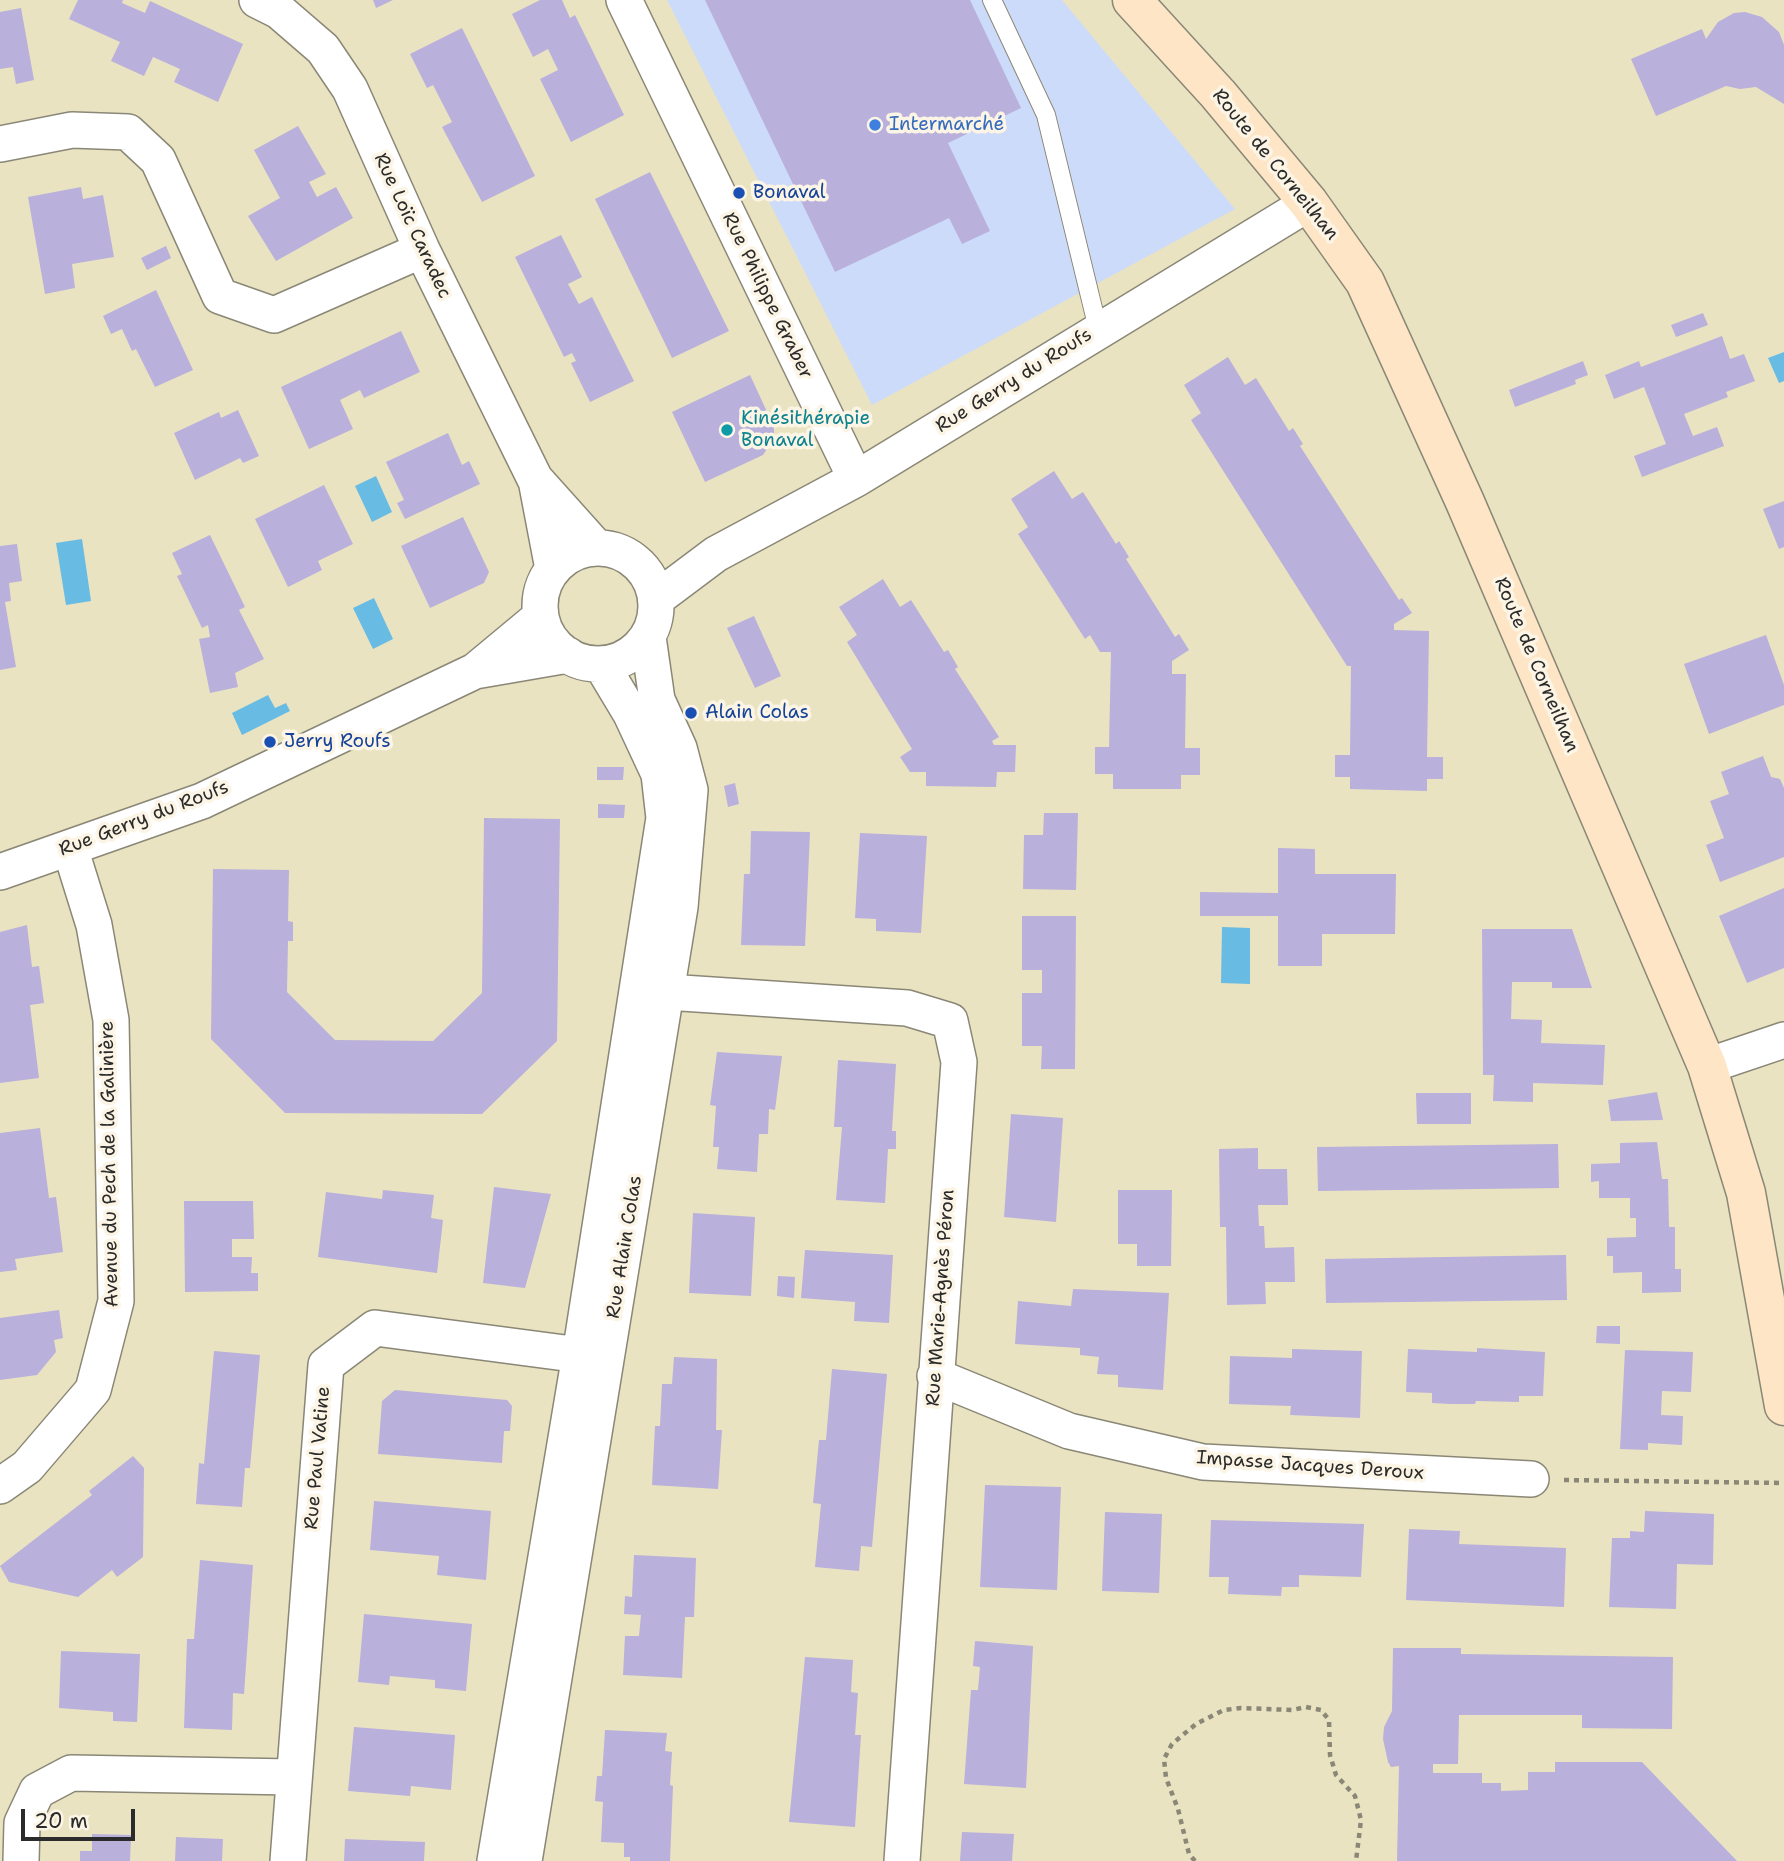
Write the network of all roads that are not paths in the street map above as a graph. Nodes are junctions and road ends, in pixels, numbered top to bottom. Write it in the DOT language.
graph roads {
  1 [pos="257,0"];
  2 [pos="624,0"];
  3 [pos="992,0"];
  4 [pos="1132,0"];
  5 [pos="0,144"];
  6 [pos="1309,202"];
  7 [pos="422,250"];
  8 [pos="1098,329"];
  9 [pos="536,479"];
  10 [pos="856,479"];
  11 [pos="596,547"];
  12 [pos="716,554"];
  13 [pos="640,566"];
  14 [pos="553,569"];
  15 [pos="656,599"];
  16 [pos="540,617"];
  17 [pos="648,637"];
  18 [pos="568,656"];
  19 [pos="601,664"];
  20 [pos="475,671"];
  21 [pos="70,848"];
  22 [pos="0,872"];
  23 [pos="667,992"];
  24 [pos="1784,1040"];
  25 [pos="1707,1066"];
  26 [pos="580,1355"];
  27 [pos="935,1376"];
  28 [pos="1784,1406"];
  29 [pos="1531,1479"];
  30 [pos="0,1486"];
  31 [pos="292,1777"];
  32 [pos="21,1861"];
  33 [pos="288,1861"];
  34 [pos="495,1861"];
  35 [pos="524,1861"];
  36 [pos="902,1861"];
  1 -- 7 [label="street, Rue Loïc Caradec"];
  2 -- 10 [label="street, Rue Philippe Graber"];
  3 -- 8 [label="lane"];
  4 -- 6 [label="street, Route de Corneilhan"];
  5 -- 7 [label="street"];
  6 -- 8 [label="street, Rue Gerry du Roufs"];
  6 -- 25 [label="street, Route de Corneilhan"];
  7 -- 9 [label="street, Rue Loïc Caradec"];
  8 -- 10 [label="street, Rue Gerry du Roufs"];
  9 -- 11 [label="street, Rue Loïc Caradec"];
  9 -- 14 [label="street, Rue Loïc Caradec"];
  10 -- 12 [label="street, Rue Gerry du Roufs"];
  11 -- 13 [label="street"];
  11 -- 14 [label="street"];
  12 -- 13 [label="street, Rue Gerry du Roufs"];
  12 -- 15 [label="street, Rue Gerry du Roufs"];
  13 -- 15 [label="street"];
  14 -- 16 [label="street"];
  15 -- 17 [label="street"];
  16 -- 18 [label="street"];
  16 -- 20 [label="street, Rue Gerry du Roufs"];
  17 -- 19 [label="street"];
  17 -- 23 [label="street, Rue Alain Colas"];
  18 -- 19 [label="street"];
  18 -- 20 [label="street, Rue Gerry du Roufs"];
  19 -- 26 [label="street, Rue Alain Colas"];
  20 -- 21 [label="street, Rue Gerry du Roufs"];
  21 -- 22 [label="street, Rue Gerry du Roufs"];
  21 -- 30 [label="street, Avenue du Pech de la Galinière"];
  23 -- 27 [label="street, Rue Marie-Agnès Péron"];
  23 -- 35 [label="street, Rue Alain Colas"];
  24 -- 25 [label="street"];
  25 -- 28 [label="street, Route de Corneilhan"];
  26 -- 31 [label="street, Rue Paul Vatine"];
  26 -- 34 [label="street, Rue Alain Colas"];
  27 -- 29 [label="street, Impasse Jacques Deroux"];
  27 -- 36 [label="street, Rue Marie-Agnès Péron"];
  31 -- 32 [label="street"];
  31 -- 33 [label="street, Rue Paul Vatine"];
}
